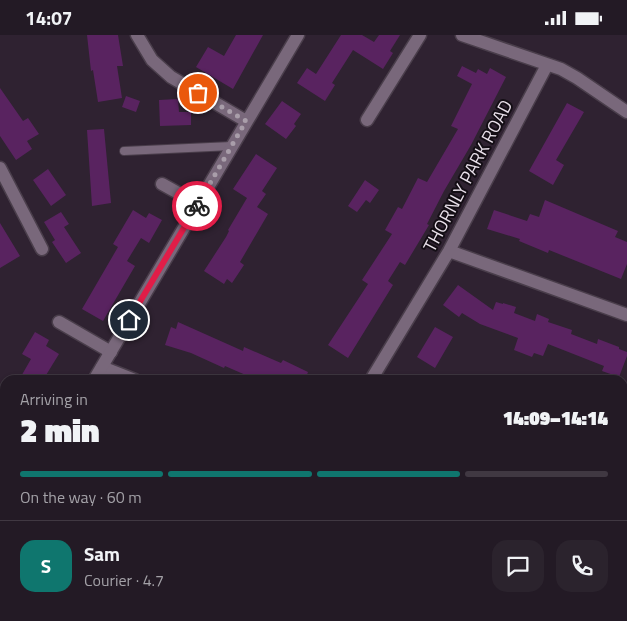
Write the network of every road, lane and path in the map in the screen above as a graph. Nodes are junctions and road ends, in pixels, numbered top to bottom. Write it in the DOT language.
graph roads {
  1 [pos="137,35"];
  2 [pos="298,35"];
  3 [pos="420,35"];
  4 [pos="462,35"];
  5 [pos="485,39"];
  6 [pos="547,65"];
  7 [pos="627,112"];
  8 [pos="367,120"];
  9 [pos="246,121"];
  10 [pos="232,146"];
  11 [pos="124,151"];
  12 [pos="0,168"];
  13 [pos="162,184"];
  14 [pos="198,204"];
  15 [pos="42,249"];
  16 [pos="449,251"];
  17 [pos="627,315"];
  18 [pos="59,322"];
  19 [pos="111,352"];
  20 [pos="102,367"];
  21 [pos="97,375"];
  22 [pos="122,375"];
  23 [pos="374,375"];
  1 -- 9 [label="street"];
  2 -- 9 [label="street"];
  3 -- 8 [label="street"];
  4 -- 5 [label="street"];
  5 -- 6 [label="street"];
  6 -- 7 [label="street"];
  6 -- 16 [label="street, THORNLY PARK ROAD"];
  9 -- 10 [label="street"];
  10 -- 11 [label="lane"];
  10 -- 14 [label="street"];
  12 -- 15 [label="street"];
  13 -- 14 [label="street"];
  14 -- 19 [label="street"];
  16 -- 17 [label="street"];
  16 -- 23 [label="street, THORNLY PARK ROAD"];
  18 -- 19 [label="street"];
  19 -- 20 [label="street"];
  20 -- 21 [label="street"];
  20 -- 22 [label="street"];
}
